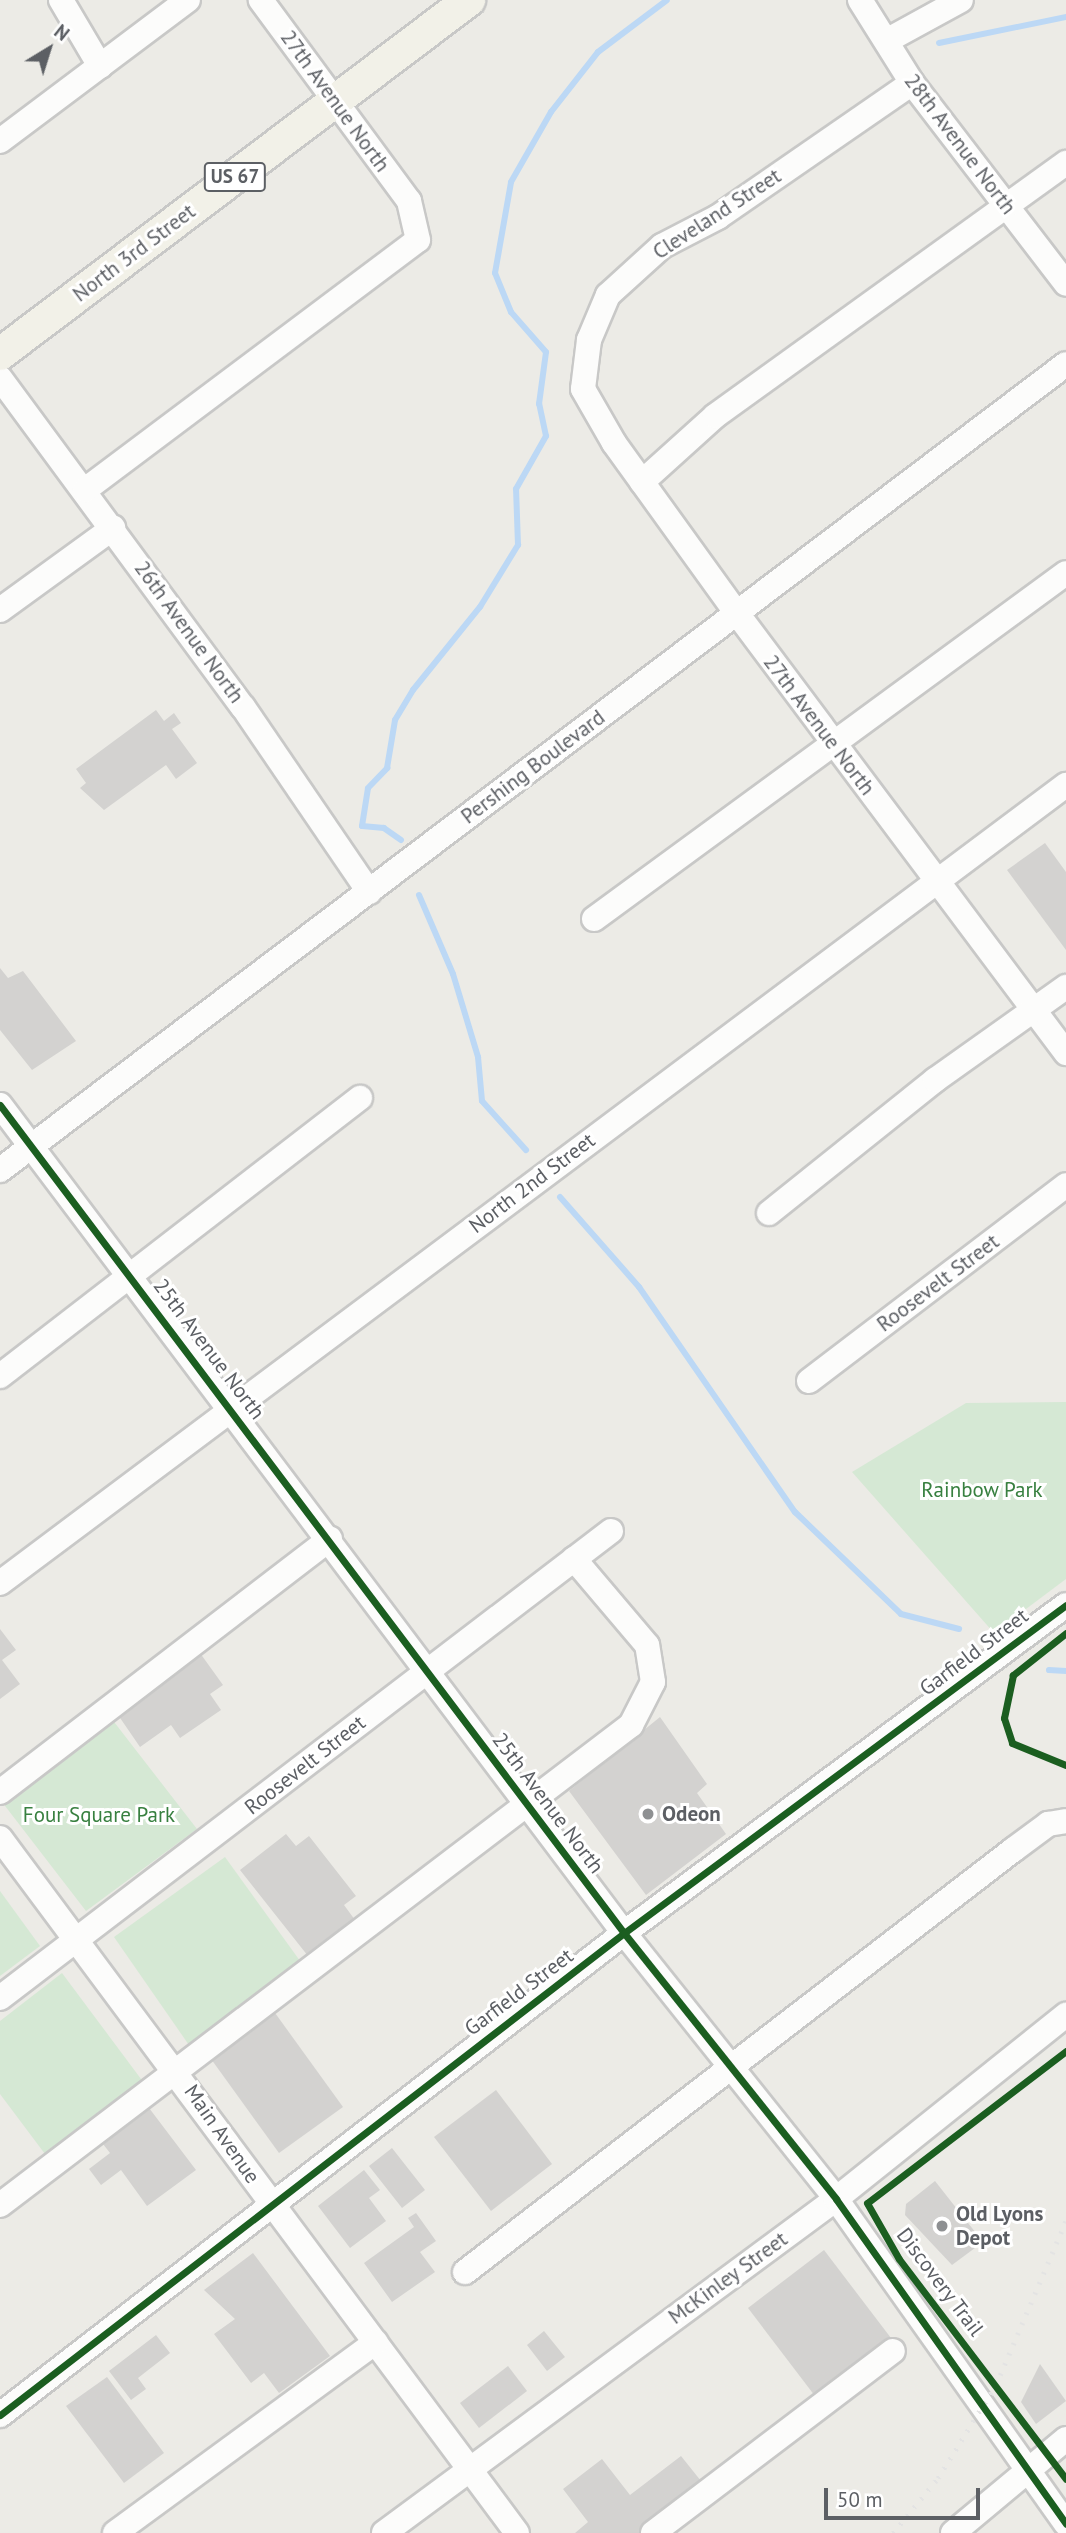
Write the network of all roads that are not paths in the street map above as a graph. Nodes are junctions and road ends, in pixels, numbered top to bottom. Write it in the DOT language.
graph roads {
  1 [pos="61,0"];
  2 [pos="188,0"];
  3 [pos="261,0"];
  4 [pos="470,0"];
  5 [pos="860,0"];
  6 [pos="961,0"];
  7 [pos="888,40"];
  8 [pos="100,66"];
  9 [pos="912,83"];
  10 [pos="336,101"];
  11 [pos="0,141"];
  12 [pos="1066,163"];
  13 [pos="1005,204"];
  14 [pos="1066,284"];
  15 [pos="0,354"];
  16 [pos="1066,364"];
  17 [pos="0,378"];
  18 [pos="583,389"];
  19 [pos="642,482"];
  20 [pos="85,490"];
  21 [pos="113,528"];
  22 [pos="1066,573"];
  23 [pos="0,610"];
  24 [pos="736,612"];
  25 [pos="835,745"];
  26 [pos="1066,785"];
  27 [pos="936,883"];
  28 [pos="369,892"];
  29 [pos="594,919"];
  30 [pos="1066,987"];
  31 [pos="1034,1012"];
  32 [pos="1066,1054"];
  33 [pos="360,1098"];
  34 [pos="0,1105"];
  35 [pos="31,1146"];
  36 [pos="0,1170"];
  37 [pos="1066,1185"];
  38 [pos="769,1213"];
  39 [pos="131,1276"];
  40 [pos="0,1376"];
  41 [pos="809,1381"];
  42 [pos="232,1408"];
  43 [pos="611,1531"];
  44 [pos="330,1539"];
  45 [pos="574,1559"];
  46 [pos="0,1583"];
  47 [pos="1066,1605"];
  48 [pos="427,1670"];
  49 [pos="0,1792"];
  50 [pos="528,1805"];
  51 [pos="1066,1821"];
  52 [pos="0,1838"];
  53 [pos="624,1933"];
  54 [pos="77,1942"];
  55 [pos="0,1998"];
  56 [pos="1066,2015"];
  57 [pos="734,2063"];
  58 [pos="178,2070"];
  59 [pos="836,2199"];
  60 [pos="271,2203"];
  61 [pos="0,2205"];
  62 [pos="465,2272"];
  63 [pos="376,2342"];
  64 [pos="893,2351"];
  65 [pos="0,2415"];
  66 [pos="1066,2439"];
  67 [pos="470,2468"];
  68 [pos="1025,2470"];
  69 [pos="1066,2524"];
  70 [pos="116,2533"];
  71 [pos="384,2533"];
  72 [pos="517,2533"];
  73 [pos="653,2533"];
  74 [pos="953,2533"];
  1 -- 8 [label="street"];
  2 -- 8 [label="street"];
  3 -- 10 [label="street, 27th Avenue North"];
  4 -- 10 [label="main road, North 3rd Street / US 67"];
  5 -- 7 [label="street, 28th Avenue North"];
  6 -- 7 [label="street"];
  7 -- 9 [label="street, 28th Avenue North"];
  8 -- 11 [label="street"];
  9 -- 13 [label="street, 28th Avenue North"];
  9 -- 18 [label="street, Cleveland Street"];
  10 -- 15 [label="main road, North 3rd Street / US 67"];
  10 -- 20 [label="street, 27th Avenue North"];
  12 -- 13 [label="street"];
  13 -- 14 [label="street, 28th Avenue North"];
  13 -- 19 [label="street"];
  16 -- 24 [label="street, Pershing Boulevard"];
  17 -- 20 [label="street, 26th Avenue North"];
  18 -- 19 [label="street, 27th Avenue North"];
  19 -- 24 [label="street, 27th Avenue North"];
  20 -- 21 [label="street, 26th Avenue North"];
  21 -- 23 [label="street"];
  21 -- 28 [label="street, 26th Avenue North"];
  22 -- 25 [label="street"];
  24 -- 25 [label="street, 27th Avenue North"];
  24 -- 28 [label="street, Pershing Boulevard"];
  25 -- 27 [label="street, 27th Avenue North"];
  25 -- 29 [label="street"];
  26 -- 27 [label="street, North 2nd Street"];
  27 -- 31 [label="street, 27th Avenue North"];
  27 -- 42 [label="street, North 2nd Street"];
  28 -- 35 [label="street, Pershing Boulevard"];
  30 -- 31 [label="street"];
  31 -- 32 [label="street, 27th Avenue North"];
  31 -- 38 [label="street"];
  33 -- 39 [label="street"];
  34 -- 35 [label="street, 25th Avenue North"];
  35 -- 36 [label="street, Pershing Boulevard"];
  35 -- 39 [label="street, 25th Avenue North"];
  37 -- 41 [label="street, Roosevelt Street"];
  39 -- 40 [label="street"];
  39 -- 42 [label="street, 25th Avenue North"];
  42 -- 44 [label="street, 25th Avenue North"];
  42 -- 46 [label="street, North 2nd Street"];
  43 -- 45 [label="street, Roosevelt Street"];
  44 -- 48 [label="street, 25th Avenue North"];
  44 -- 49 [label="street"];
  45 -- 48 [label="street, Roosevelt Street"];
  45 -- 50 [label="street"];
  47 -- 53 [label="street, Garfield Street"];
  48 -- 50 [label="street, 25th Avenue North"];
  48 -- 54 [label="street, Roosevelt Street"];
  50 -- 53 [label="street, 25th Avenue North"];
  50 -- 58 [label="street"];
  51 -- 57 [label="street"];
  52 -- 54 [label="street, Main Avenue"];
  53 -- 57 [label="street, 25th Avenue North"];
  53 -- 60 [label="street, Garfield Street"];
  54 -- 55 [label="street, Roosevelt Street"];
  54 -- 58 [label="street, Main Avenue"];
  56 -- 59 [label="street, McKinley Street"];
  57 -- 59 [label="street, 25th Avenue North"];
  57 -- 62 [label="street"];
  58 -- 60 [label="street, Main Avenue"];
  58 -- 61 [label="street"];
  59 -- 67 [label="street, McKinley Street"];
  59 -- 68 [label="street, 25th Avenue North"];
  60 -- 63 [label="street, Main Avenue"];
  60 -- 65 [label="street, Garfield Street"];
  63 -- 67 [label="street, Main Avenue"];
  63 -- 70 [label="street"];
  64 -- 73 [label="street"];
  66 -- 68 [label="street"];
  67 -- 71 [label="street, McKinley Street"];
  67 -- 72 [label="street, Main Avenue"];
  68 -- 69 [label="street, 25th Avenue North"];
  68 -- 74 [label="street"];
}
